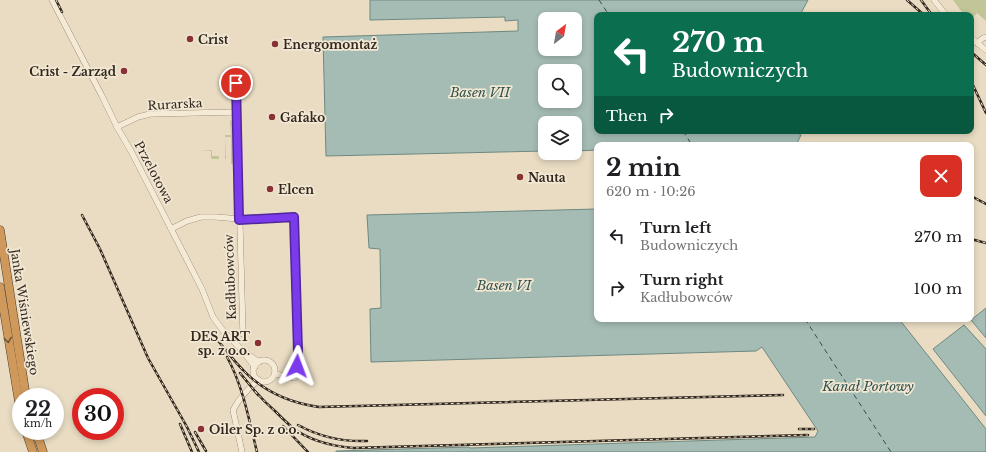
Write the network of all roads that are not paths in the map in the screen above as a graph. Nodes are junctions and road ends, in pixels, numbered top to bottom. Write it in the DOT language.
graph roads {
  1 [pos="52,0"];
  2 [pos="934,0"];
  3 [pos="944,12"];
  4 [pos="986,37"];
  5 [pos="974,40"];
  6 [pos="978,43"];
  7 [pos="986,50"];
  8 [pos="232,78"];
  9 [pos="236,112"];
  10 [pos="117,126"];
  11 [pos="239,220"];
  12 [pos="171,229"];
  13 [pos="0,230"];
  14 [pos="0,287"];
  15 [pos="243,334"];
  16 [pos="241,349"];
  17 [pos="259,362"];
  18 [pos="255,367"];
  19 [pos="275,372"];
  20 [pos="257,378"];
  21 [pos="17,388"];
  22 [pos="25,388"];
  23 [pos="29,440"];
  24 [pos="39,440"];
  25 [pos="33,452"];
  26 [pos="43,452"];
  27 [pos="242,452"];
  1 -- 10 [label="street, Przelotowa"];
  2 -- 3 [label="street"];
  4 -- 6 [label="street"];
  5 -- 6 [label="street"];
  6 -- 7 [label="street"];
  8 -- 9 [label="street, Kadłubowców"];
  9 -- 10 [label="street, Rurarska"];
  9 -- 11 [label="street, Kadłubowców"];
  10 -- 12 [label="street, Przelotowa"];
  11 -- 12 [label="street"];
  11 -- 15 [label="street, Kadłubowców"];
  11 -- 19 [label="street"];
  12 -- 16 [label="street, Przelotowa"];
  13 -- 22 [label="highway, Janka Wiśniewskiego"];
  14 -- 21 [label="highway, Janka Wiśniewskiego, one-way"];
  16 -- 17 [label="street, Przelotowa"];
  16 -- 18 [label="street, Przelotowa"];
  17 -- 18 [label="street"];
  17 -- 19 [label="street"];
  18 -- 20 [label="street"];
  19 -- 20 [label="street"];
  20 -- 27 [label="street"];
  23 -- 25 [label="highway"];
  24 -- 26 [label="highway"];
}
